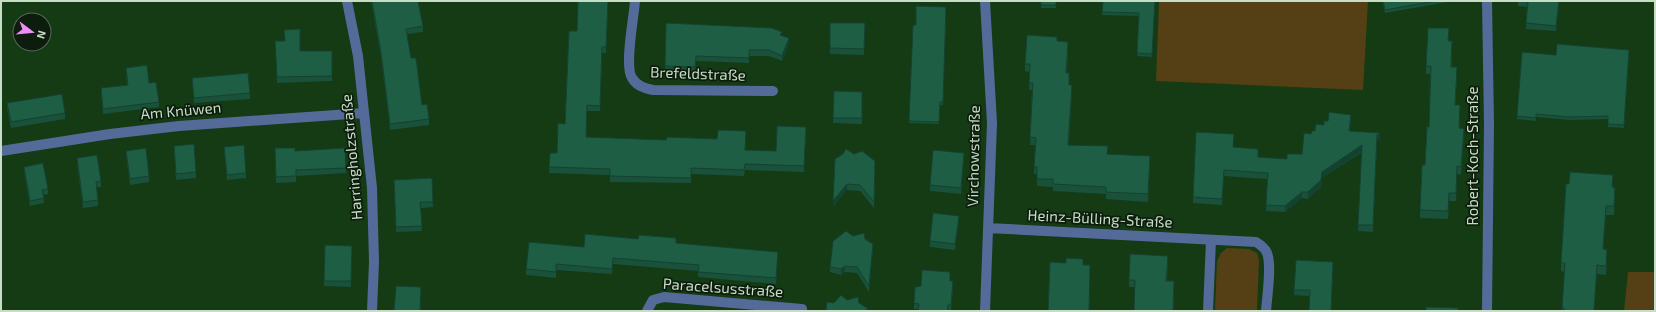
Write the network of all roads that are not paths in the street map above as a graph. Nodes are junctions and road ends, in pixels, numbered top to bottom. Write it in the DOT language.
graph roads {
  1 [pos="347,1"];
  2 [pos="636,1"];
  3 [pos="986,1"];
  4 [pos="1487,1"];
  5 [pos="773,91"];
  6 [pos="364,113"];
  7 [pos="1,151"];
  8 [pos="988,228"];
  9 [pos="1211,240"];
  10 [pos="372,311"];
  11 [pos="647,311"];
  12 [pos="802,311"];
  13 [pos="985,311"];
  14 [pos="1208,311"];
  15 [pos="1266,311"];
  16 [pos="1486,311"];
  1 -- 6 [label="street, Harringholzstraße"];
  2 -- 5 [label="street, Brefeldstraße"];
  3 -- 8 [label="street, Virchowstraße"];
  4 -- 16 [label="street, Robert-Koch-Straße"];
  6 -- 7 [label="street, Am Knüwen"];
  6 -- 10 [label="street, Harringholzstraße"];
  8 -- 9 [label="street, Heinz-Bülling-Straße"];
  8 -- 13 [label="street, Virchowstraße"];
  9 -- 14 [label="street"];
  9 -- 15 [label="street, Heinz-Bülling-Straße"];
  11 -- 12 [label="street, Paracelsusstraße"];
}
